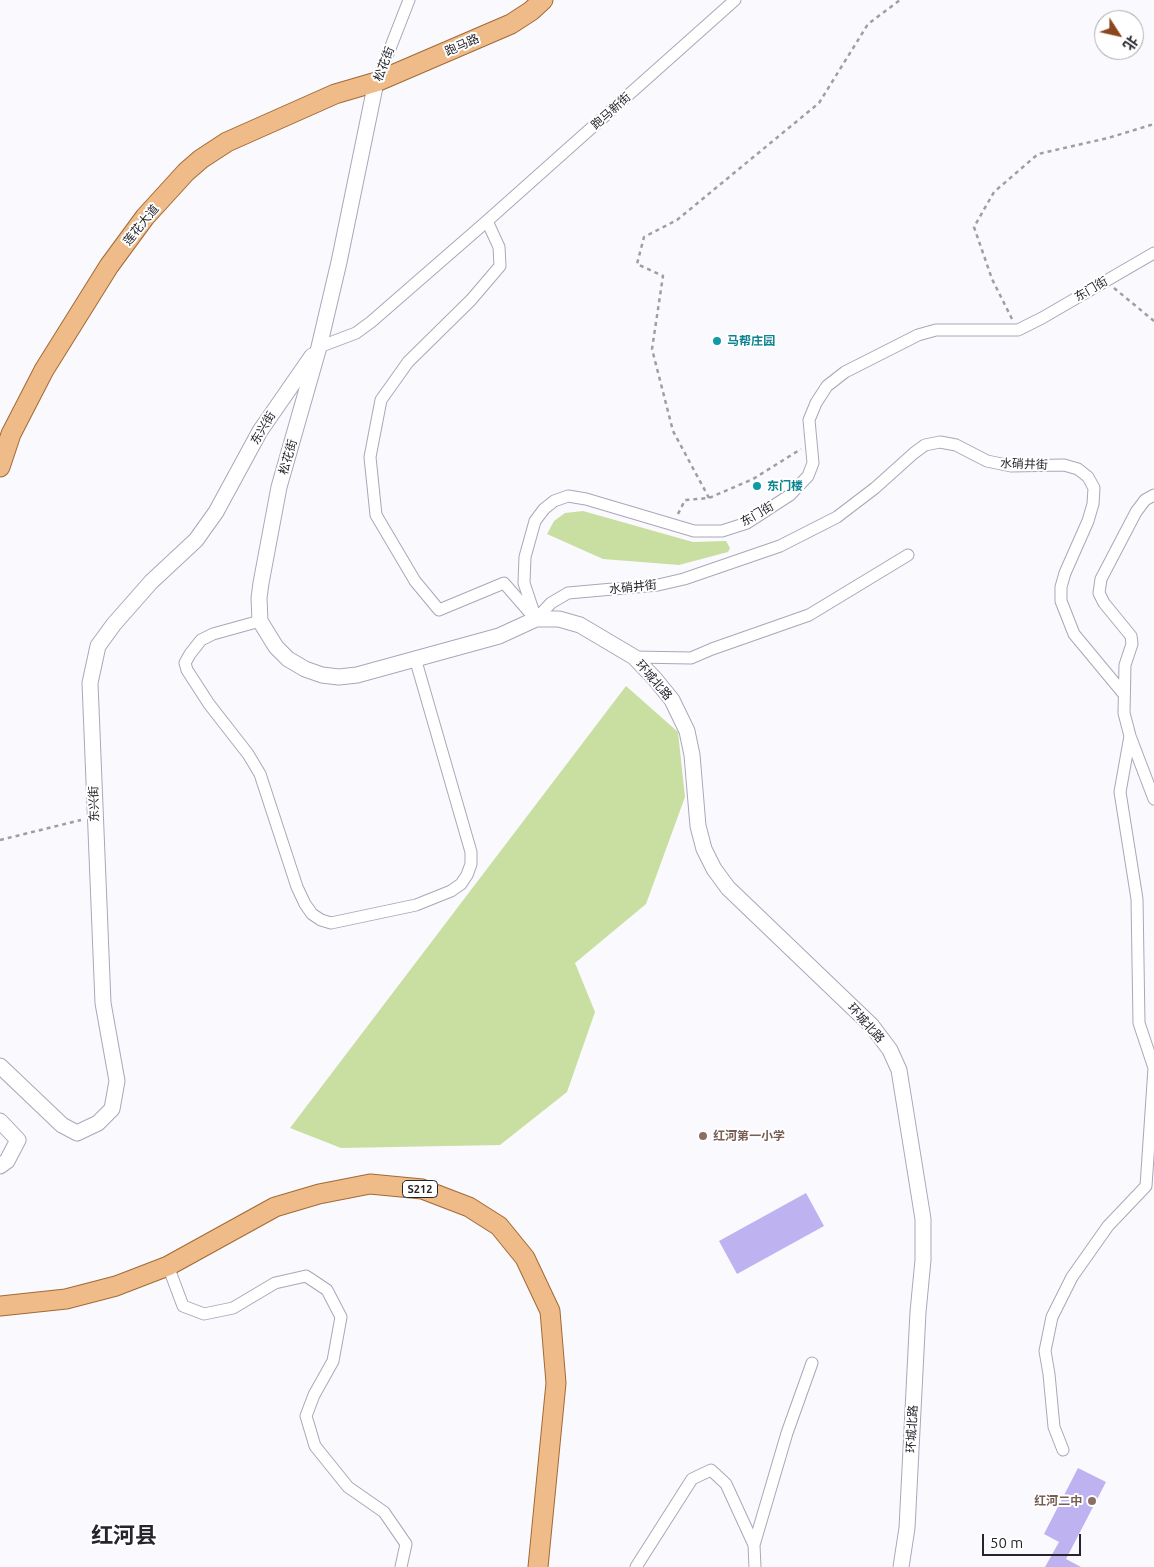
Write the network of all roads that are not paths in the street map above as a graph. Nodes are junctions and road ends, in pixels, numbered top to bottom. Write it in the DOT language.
graph roads {
  1 [pos="409,0"];
  2 [pos="543,0"];
  3 [pos="735,0"];
  4 [pos="376,82"];
  5 [pos="487,221"];
  6 [pos="1154,253"];
  7 [pos="319,347"];
  8 [pos="0,467"];
  9 [pos="1154,495"];
  10 [pos="908,555"];
  11 [pos="536,620"];
  12 [pos="260,621"];
  13 [pos="634,657"];
  14 [pos="415,658"];
  15 [pos="1123,693"];
  16 [pos="1130,736"];
  17 [pos="1154,799"];
  18 [pos="0,1066"];
  19 [pos="0,1121"];
  20 [pos="0,1166"];
  21 [pos="1146,1186"];
  22 [pos="1154,1196"];
  23 [pos="168,1266"];
  24 [pos="0,1306"];
  25 [pos="812,1362"];
  26 [pos="1063,1450"];
  27 [pos="754,1544"];
  28 [pos="401,1567"];
  29 [pos="538,1567"];
  30 [pos="636,1567"];
  31 [pos="755,1567"];
  32 [pos="901,1567"];
  1 -- 4 [label="street, 松花街"];
  2 -- 4 [label="main road, 跑马路"];
  3 -- 5 [label="street, 跑马新街"];
  4 -- 7 [label="street, 松花街"];
  4 -- 8 [label="main road, 莲花大道"];
  5 -- 7 [label="street"];
  5 -- 11 [label="street"];
  6 -- 11 [label="street, 东门街"];
  7 -- 12 [label="street, 松花街"];
  7 -- 18 [label="street, 东兴街"];
  9 -- 15 [label="street"];
  10 -- 13 [label="street"];
  11 -- 13 [label="street, 环城北路"];
  11 -- 14 [label="street"];
  11 -- 15 [label="street, 水硝井街"];
  12 -- 14 [label="street"];
  12 -- 14 [label="street"];
  13 -- 32 [label="street, 环城北路"];
  15 -- 16 [label="street"];
  16 -- 17 [label="street"];
  16 -- 21 [label="street"];
  19 -- 20 [label="street"];
  21 -- 22 [label="street"];
  21 -- 26 [label="street"];
  23 -- 24 [label="main road, S212"];
  23 -- 28 [label="street"];
  23 -- 29 [label="main road, S212"];
  25 -- 27 [label="street"];
  27 -- 30 [label="street"];
  27 -- 31 [label="street"];
}
